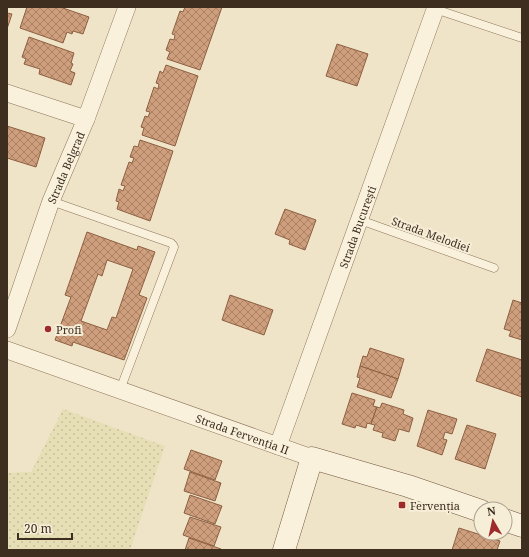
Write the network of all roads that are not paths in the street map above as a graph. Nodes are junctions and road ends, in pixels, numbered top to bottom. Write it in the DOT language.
graph roads {
  1 [pos="127,7"];
  2 [pos="436,8"];
  3 [pos="522,38"];
  4 [pos="7,93"];
  5 [pos="86,119"];
  6 [pos="51,201"];
  7 [pos="360,220"];
  8 [pos="494,268"];
  9 [pos="7,329"];
  10 [pos="7,350"];
  11 [pos="120,390"];
  12 [pos="278,446"];
  13 [pos="312,458"];
  14 [pos="473,509"];
  15 [pos="284,550"];
  1 -- 5 [label="street, Strada Belgrad"];
  2 -- 3 [label="lane"];
  2 -- 7 [label="street, Strada București"];
  4 -- 5 [label="street"];
  5 -- 6 [label="street, Strada Belgrad"];
  6 -- 9 [label="street, Strada Belgrad"];
  6 -- 11 [label="lane"];
  7 -- 8 [label="lane, Strada Melodiei"];
  7 -- 12 [label="street, Strada București"];
  10 -- 11 [label="street, Strada Fervenția II"];
  11 -- 12 [label="street, Strada Fervenția II"];
  12 -- 13 [label="street, Strada Fervenția II"];
  13 -- 14 [label="street, Strada Fervenția II"];
  13 -- 15 [label="street"];
}
